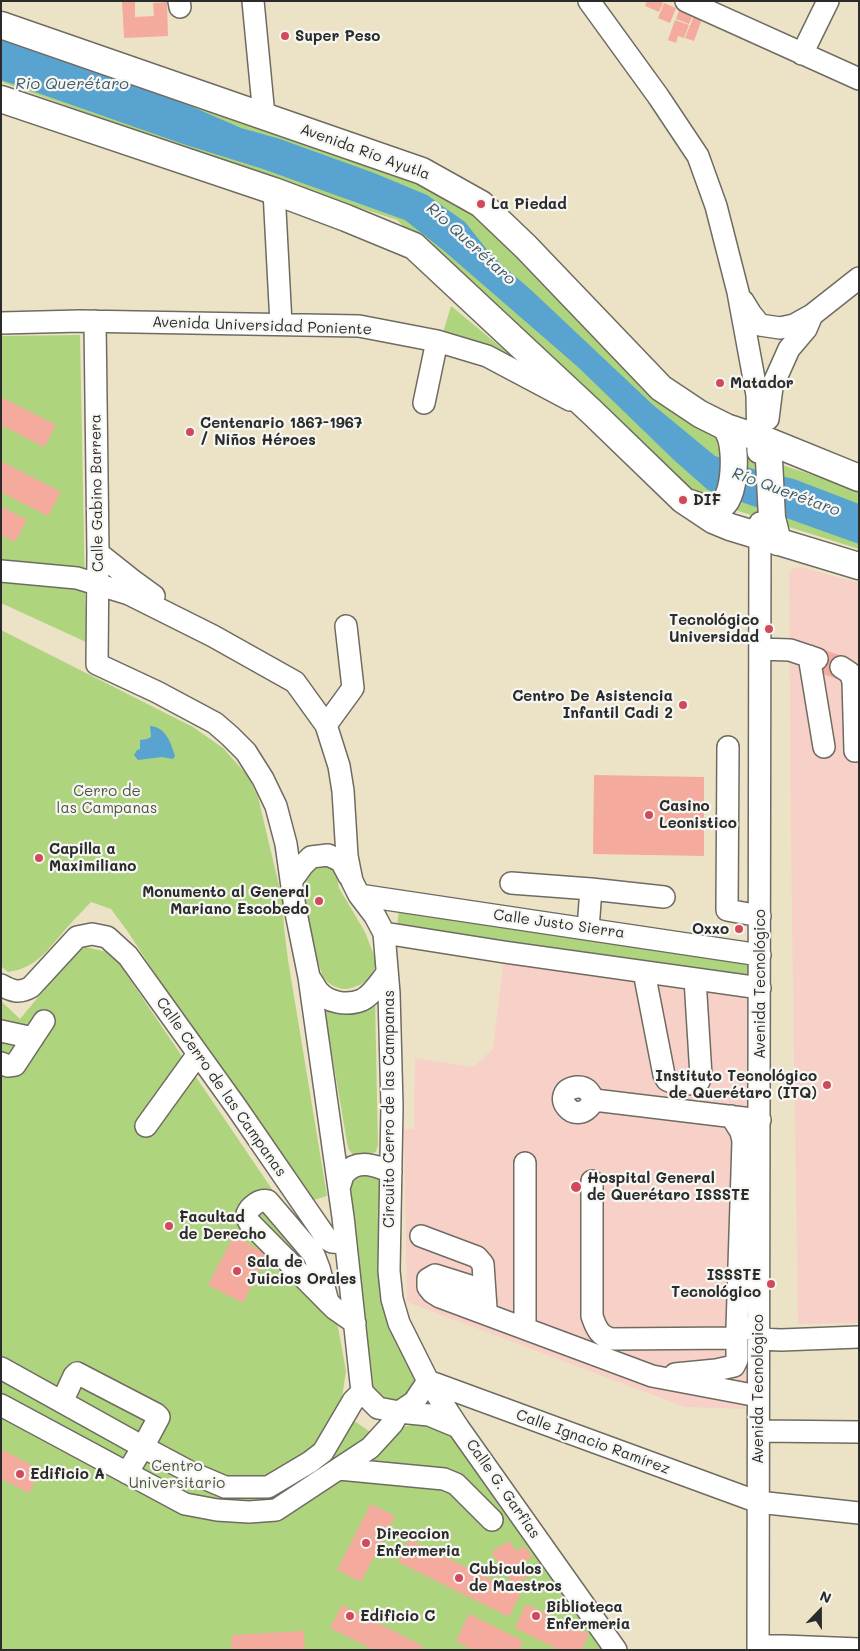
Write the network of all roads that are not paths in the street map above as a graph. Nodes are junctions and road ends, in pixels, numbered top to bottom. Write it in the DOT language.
graph roads {
  1 [pos="253,1"];
  2 [pos="589,1"];
  3 [pos="686,1"];
  4 [pos="828,1"];
  5 [pos="1,24"];
  6 [pos="802,54"];
  7 [pos="859,79"];
  8 [pos="1,100"];
  9 [pos="264,116"];
  10 [pos="274,191"];
  11 [pos="859,278"];
  12 [pos="859,285"];
  13 [pos="738,292"];
  14 [pos="810,319"];
  15 [pos="95,321"];
  16 [pos="1,323"];
  17 [pos="281,324"];
  18 [pos="437,341"];
  19 [pos="757,395"];
  20 [pos="424,403"];
  21 [pos="594,414"];
  22 [pos="757,449"];
  23 [pos="859,478"];
  24 [pos="683,500"];
  25 [pos="768,528"];
  26 [pos="98,553"];
  27 [pos="859,566"];
  28 [pos="1,571"];
  29 [pos="98,584"];
  30 [pos="174,616"];
  31 [pos="346,626"];
  32 [pos="760,649"];
  33 [pos="841,667"];
  34 [pos="326,725"];
  35 [pos="728,747"];
  36 [pos="824,747"];
  37 [pos="855,750"];
  38 [pos="292,880"];
  39 [pos="511,883"];
  40 [pos="356,888"];
  41 [pos="591,889"];
  42 [pos="664,897"];
  43 [pos="760,916"];
  44 [pos="588,929"];
  45 [pos="384,934"];
  46 [pos="760,955"];
  47 [pos="644,972"];
  48 [pos="387,973"];
  49 [pos="309,977"];
  50 [pos="695,979"];
  51 [pos="1,986"];
  52 [pos="760,988"];
  53 [pos="44,1021"];
  54 [pos="1,1031"];
  55 [pos="33,1038"];
  56 [pos="198,1054"];
  57 [pos="1,1062"];
  58 [pos="594,1100"];
  59 [pos="731,1116"];
  60 [pos="760,1120"];
  61 [pos="146,1126"];
  62 [pos="525,1163"];
  63 [pos="391,1172"];
  64 [pos="592,1181"];
  65 [pos="339,1188"];
  66 [pos="421,1236"];
  67 [pos="346,1243"];
  68 [pos="328,1302"];
  69 [pos="355,1322"];
  70 [pos="525,1328"];
  71 [pos="737,1333"];
  72 [pos="759,1334"];
  73 [pos="859,1337"];
  74 [pos="1,1368"];
  75 [pos="652,1376"];
  76 [pos="428,1381"];
  77 [pos="362,1392"];
  78 [pos="758,1396"];
  79 [pos="62,1402"];
  80 [pos="1,1405"];
  81 [pos="399,1412"];
  82 [pos="458,1427"];
  83 [pos="758,1431"];
  84 [pos="859,1432"];
  85 [pos="143,1448"];
  86 [pos="323,1452"];
  87 [pos="339,1469"];
  88 [pos="127,1473"];
  89 [pos="758,1502"];
  90 [pos="859,1513"];
  91 [pos="492,1520"];
  92 [pos="758,1648"];
  93 [pos="859,1649"];
  94 [pos="616,1650"];
  1 -- 9 [label="street"];
  2 -- 13 [label="street"];
  3 -- 6 [label="street"];
  4 -- 6 [label="street"];
  5 -- 9 [label="main road, Avenida Río Ayutla"];
  6 -- 7 [label="street"];
  8 -- 10 [label="main road"];
  9 -- 22 [label="main road, Avenida Río Ayutla"];
  10 -- 17 [label="street"];
  10 -- 21 [label="main road"];
  11 -- 14 [label="street"];
  12 -- 14 [label="street"];
  13 -- 14 [label="street"];
  13 -- 19 [label="street"];
  14 -- 19 [label="street"];
  14 -- 22 [label="street"];
  15 -- 16 [label="street, Avenida Universidad Poniente"];
  15 -- 17 [label="street, Avenida Universidad Poniente"];
  15 -- 26 [label="street, Calle Gabino Barrera"];
  17 -- 18 [label="street, Avenida Universidad Poniente"];
  18 -- 20 [label="street"];
  18 -- 21 [label="street, Avenida Universidad Poniente"];
  19 -- 22 [label="street"];
  21 -- 24 [label="main road"];
  22 -- 23 [label="main road, Avenida Río Ayutla"];
  22 -- 24 [label="main road"];
  22 -- 25 [label="main road"];
  24 -- 25 [label="main road"];
  25 -- 27 [label="main road"];
  25 -- 32 [label="street, Avenida Tecnológico"];
  26 -- 29 [label="street, Calle Gabino Barrera"];
  26 -- 30 [label="street"];
  28 -- 29 [label="street, Circuito Cerro de las Campanas"];
  29 -- 30 [label="street, Circuito Cerro de las Campanas"];
  29 -- 38 [label="street, Calle Gabino Barrera"];
  30 -- 34 [label="street, Circuito Cerro de las Campanas"];
  31 -- 34 [label="street"];
  32 -- 36 [label="street"];
  32 -- 43 [label="street, Avenida Tecnológico"];
  33 -- 37 [label="street"];
  34 -- 40 [label="street, Circuito Cerro de las Campanas"];
  35 -- 43 [label="street"];
  38 -- 40 [label="street"];
  38 -- 49 [label="street"];
  39 -- 41 [label="street"];
  40 -- 44 [label="street, Calle Justo Sierra"];
  40 -- 45 [label="street, Circuito Cerro de las Campanas"];
  41 -- 42 [label="street"];
  41 -- 44 [label="street"];
  43 -- 46 [label="street, Avenida Tecnológico"];
  44 -- 46 [label="street, Calle Justo Sierra"];
  45 -- 47 [label="street"];
  45 -- 48 [label="street, Circuito Cerro de las Campanas"];
  46 -- 52 [label="street, Avenida Tecnológico"];
  47 -- 50 [label="street"];
  47 -- 50 [label="street"];
  48 -- 49 [label="street"];
  48 -- 63 [label="street, Circuito Cerro de las Campanas"];
  49 -- 65 [label="street"];
  50 -- 52 [label="street"];
  51 -- 56 [label="street, Calle Cerro de las Campanas"];
  52 -- 60 [label="street, Avenida Tecnológico"];
  53 -- 55 [label="street"];
  54 -- 55 [label="street"];
  55 -- 57 [label="street"];
  56 -- 61 [label="street"];
  56 -- 67 [label="street, Calle Cerro de las Campanas"];
  58 -- 59 [label="street"];
  59 -- 60 [label="street"];
  59 -- 71 [label="street"];
  60 -- 72 [label="street, Avenida Tecnológico"];
  62 -- 70 [label="street"];
  63 -- 65 [label="street"];
  63 -- 76 [label="street, Circuito Cerro de las Campanas"];
  64 -- 71 [label="street"];
  65 -- 67 [label="street"];
  66 -- 70 [label="street"];
  67 -- 69 [label="street"];
  68 -- 68 [label="street"];
  68 -- 69 [label="street"];
  69 -- 77 [label="street"];
  70 -- 75 [label="street"];
  71 -- 72 [label="street"];
  71 -- 75 [label="street"];
  72 -- 73 [label="street"];
  72 -- 78 [label="street, Avenida Tecnológico"];
  74 -- 79 [label="street"];
  75 -- 78 [label="street"];
  76 -- 81 [label="street"];
  76 -- 82 [label="street, Calle G. Garfias"];
  76 -- 89 [label="street, Calle Ignacio Ramírez"];
  77 -- 81 [label="street"];
  77 -- 86 [label="street"];
  78 -- 83 [label="street, Avenida Tecnológico"];
  79 -- 85 [label="street"];
  79 -- 85 [label="street"];
  80 -- 88 [label="street"];
  81 -- 82 [label="street, Calle G. Garfias"];
  81 -- 87 [label="street"];
  82 -- 94 [label="street, Calle G. Garfias"];
  83 -- 84 [label="street"];
  83 -- 89 [label="street, Avenida Tecnológico"];
  85 -- 86 [label="street"];
  85 -- 88 [label="street"];
  86 -- 87 [label="street"];
  87 -- 88 [label="street"];
  87 -- 91 [label="street"];
  89 -- 90 [label="street, Calle Ignacio Ramírez"];
  89 -- 92 [label="street, Avenida Tecnológico"];
  92 -- 93 [label="street"];
}
